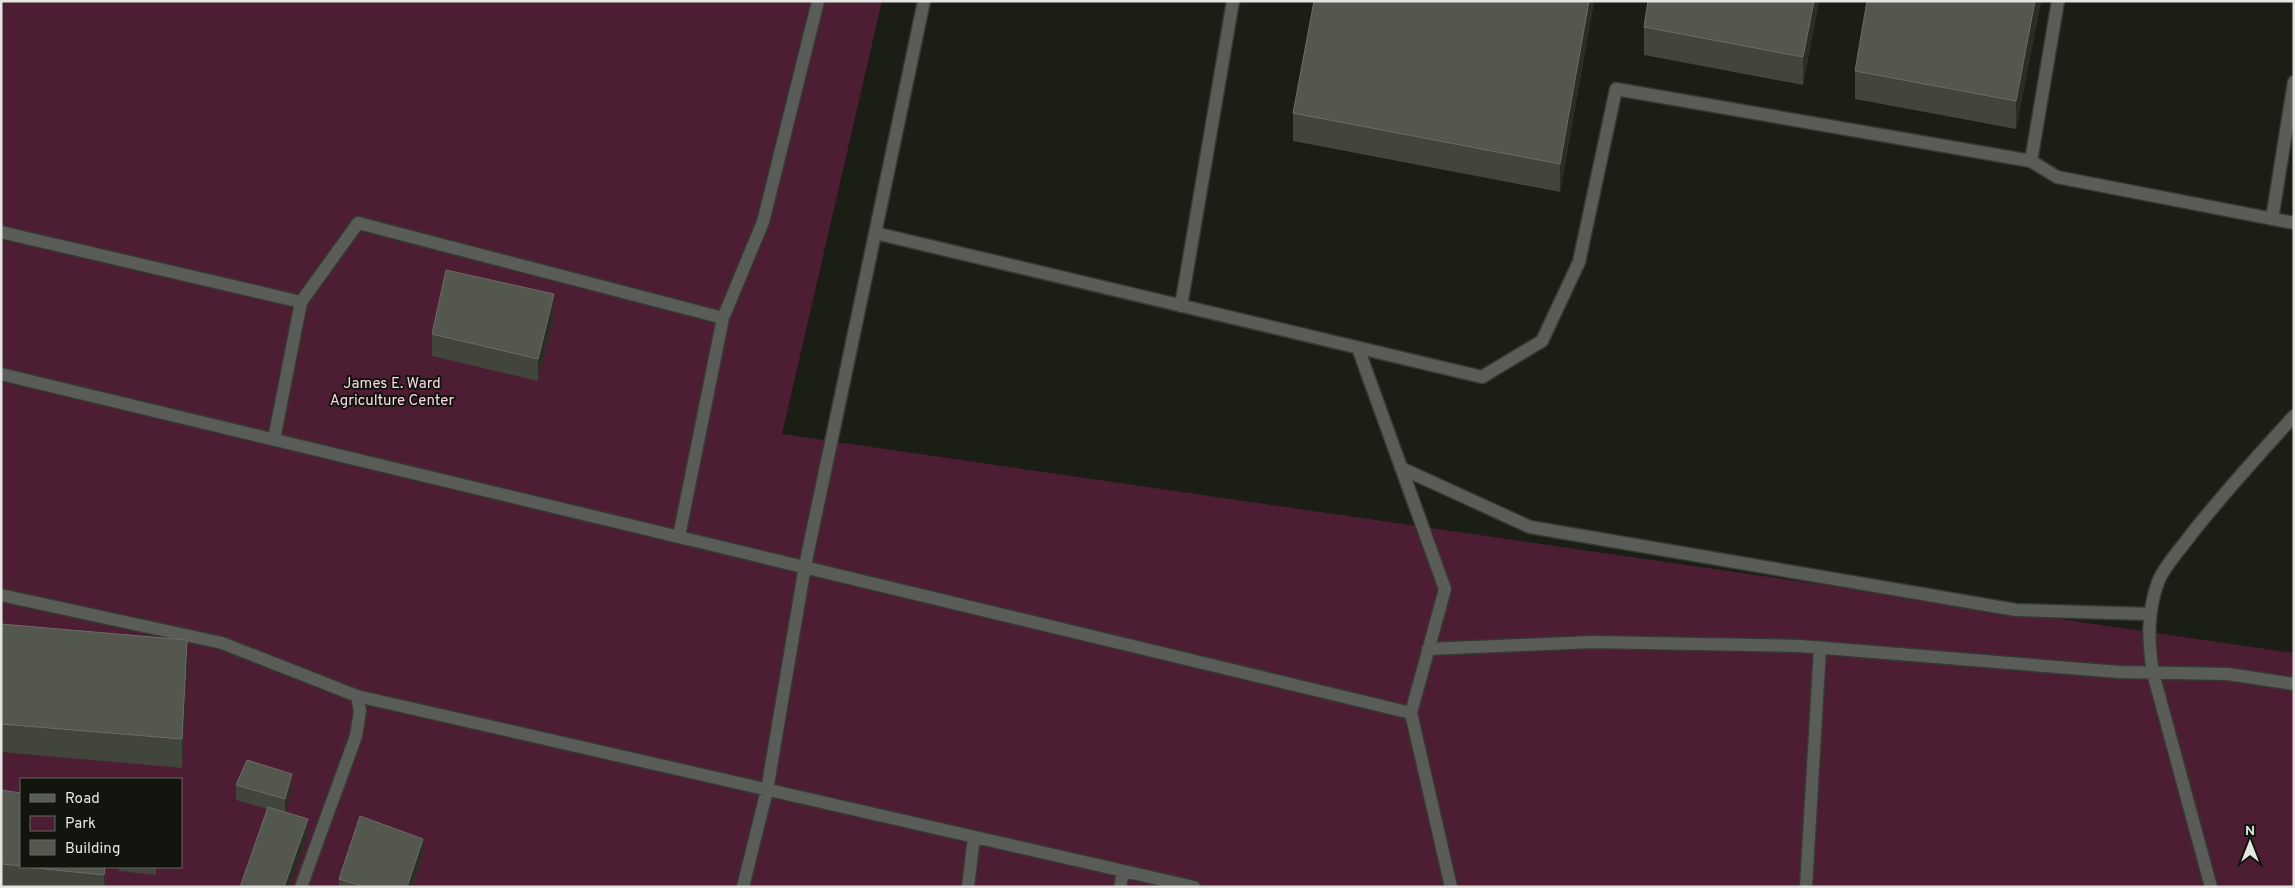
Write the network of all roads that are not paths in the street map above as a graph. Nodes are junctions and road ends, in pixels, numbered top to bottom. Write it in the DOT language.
graph roads {
  1 [pos="818,1"];
  2 [pos="924,1"];
  3 [pos="1233,1"];
  4 [pos="2058,1"];
  5 [pos="2294,82"];
  6 [pos="2031,161"];
  7 [pos="2272,219"];
  8 [pos="2294,223"];
  9 [pos="1,232"];
  10 [pos="875,232"];
  11 [pos="301,302"];
  12 [pos="1181,306"];
  13 [pos="723,318"];
  14 [pos="1358,348"];
  15 [pos="1,374"];
  16 [pos="2294,416"];
  17 [pos="274,439"];
  18 [pos="1401,468"];
  19 [pos="680,536"];
  20 [pos="805,566"];
  21 [pos="1,595"];
  22 [pos="2149,614"];
  23 [pos="1820,648"];
  24 [pos="1428,649"];
  25 [pos="2153,673"];
  26 [pos="2294,684"];
  27 [pos="356,696"];
  28 [pos="1411,713"];
  29 [pos="767,790"];
  30 [pos="974,837"];
  31 [pos="1123,871"];
  32 [pos="301,887"];
  33 [pos="743,887"];
  34 [pos="968,887"];
  35 [pos="1120,887"];
  36 [pos="1194,887"];
  37 [pos="1451,887"];
  38 [pos="1806,887"];
  39 [pos="2211,887"];
  1 -- 13 [label="lane"];
  2 -- 10 [label="lane"];
  3 -- 12 [label="lane"];
  4 -- 6 [label="lane"];
  5 -- 7 [label="lane"];
  6 -- 7 [label="lane"];
  6 -- 14 [label="lane"];
  7 -- 8 [label="lane"];
  9 -- 11 [label="lane"];
  10 -- 12 [label="lane"];
  10 -- 20 [label="lane"];
  11 -- 13 [label="lane"];
  11 -- 17 [label="lane"];
  12 -- 14 [label="lane"];
  13 -- 19 [label="lane"];
  14 -- 18 [label="lane"];
  15 -- 17 [label="lane"];
  16 -- 22 [label="lane"];
  17 -- 19 [label="lane"];
  18 -- 22 [label="lane"];
  18 -- 24 [label="lane"];
  19 -- 20 [label="lane"];
  20 -- 28 [label="lane"];
  20 -- 29 [label="lane"];
  21 -- 27 [label="lane"];
  22 -- 25 [label="lane"];
  23 -- 24 [label="lane"];
  23 -- 25 [label="lane"];
  23 -- 38 [label="lane"];
  24 -- 28 [label="lane"];
  25 -- 26 [label="lane"];
  25 -- 39 [label="lane"];
  27 -- 29 [label="lane"];
  27 -- 32 [label="lane"];
  28 -- 37 [label="lane"];
  29 -- 30 [label="lane"];
  29 -- 33 [label="lane"];
  30 -- 31 [label="lane"];
  30 -- 34 [label="lane"];
  31 -- 35 [label="lane"];
  31 -- 36 [label="lane"];
}
